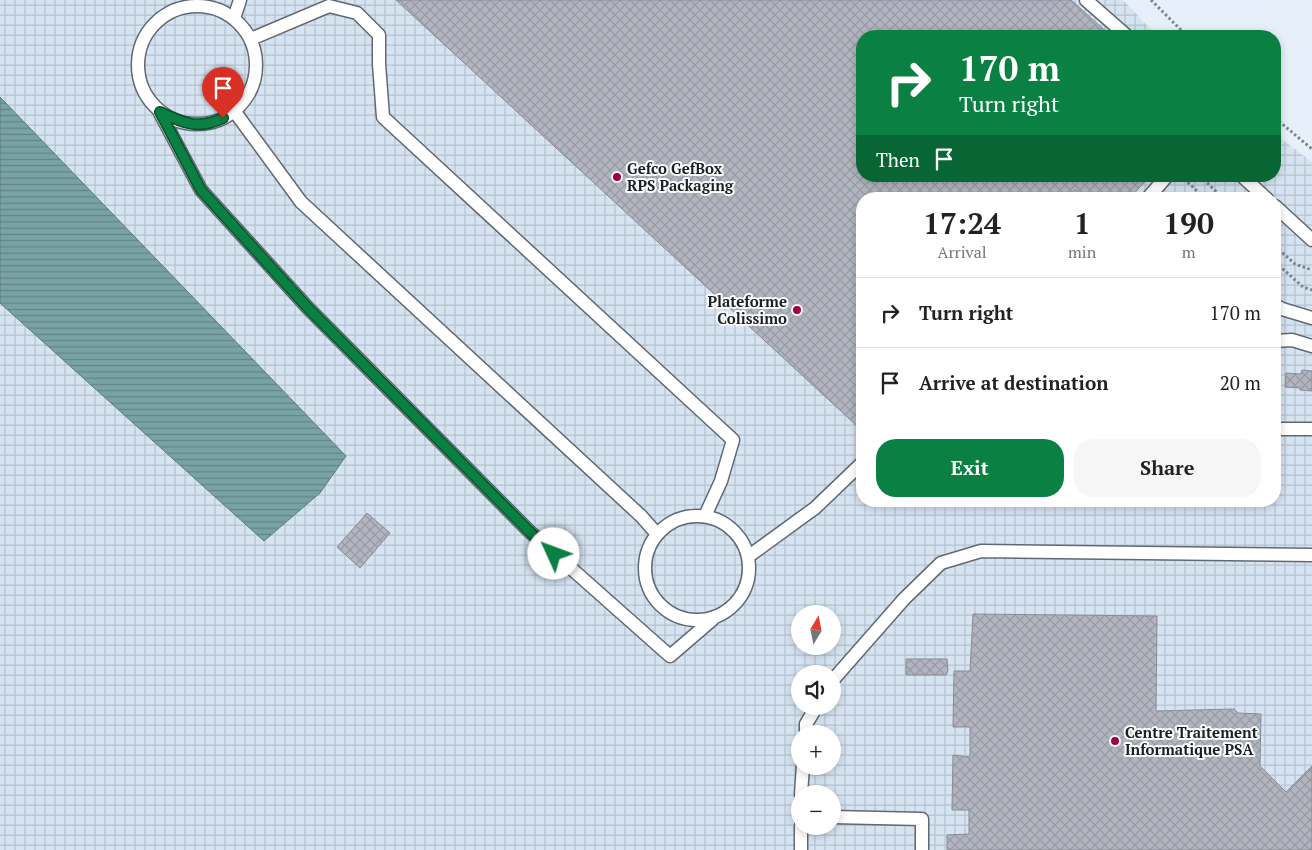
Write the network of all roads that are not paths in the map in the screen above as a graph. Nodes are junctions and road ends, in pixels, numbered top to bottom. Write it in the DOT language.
graph roads {
  1 [pos="240,0"];
  2 [pos="1086,0"];
  3 [pos="234,18"];
  4 [pos="1120,30"];
  5 [pos="251,39"];
  6 [pos="160,112"];
  7 [pos="235,112"];
  8 [pos="1162,182"];
  9 [pos="1249,182"];
  10 [pos="1152,192"];
  11 [pos="1259,192"];
  12 [pos="1281,212"];
  13 [pos="1312,240"];
  14 [pos="1281,308"];
  15 [pos="1312,318"];
  16 [pos="1281,341"];
  17 [pos="1312,346"];
  18 [pos="1281,429"];
  19 [pos="1312,429"];
  20 [pos="856,469"];
  21 [pos="705,516"];
  22 [pos="657,534"];
  23 [pos="1312,555"];
  24 [pos="749,556"];
  25 [pos="713,619"];
  26 [pos="841,671"];
  27 [pos="841,817"];
  28 [pos="801,835"];
  29 [pos="801,850"];
  30 [pos="922,850"];
  1 -- 3 [label="lane"];
  2 -- 4 [label="lane"];
  3 -- 5 [label="lane"];
  3 -- 6 [label="lane"];
  5 -- 7 [label="lane"];
  5 -- 21 [label="lane"];
  6 -- 7 [label="lane"];
  6 -- 25 [label="lane"];
  7 -- 22 [label="lane"];
  8 -- 10 [label="lane"];
  9 -- 11 [label="lane"];
  12 -- 13 [label="lane"];
  14 -- 15 [label="lane"];
  16 -- 17 [label="lane"];
  18 -- 19 [label="lane"];
  20 -- 24 [label="lane"];
  21 -- 22 [label="lane"];
  21 -- 24 [label="lane"];
  22 -- 25 [label="lane"];
  23 -- 26 [label="lane"];
  24 -- 25 [label="lane"];
  27 -- 30 [label="lane"];
  28 -- 29 [label="lane"];
}
